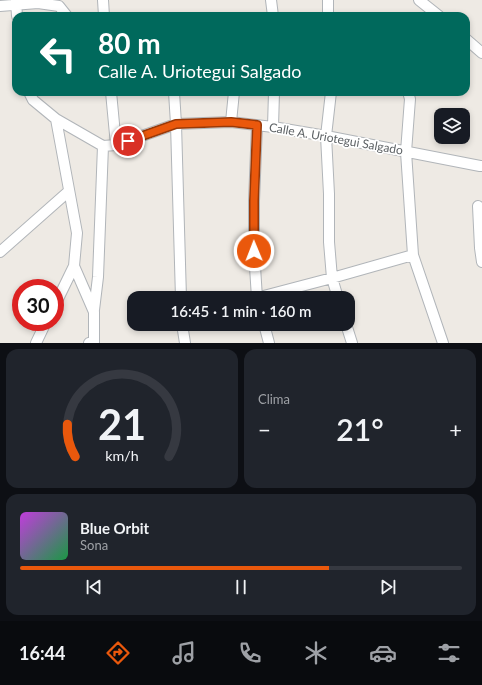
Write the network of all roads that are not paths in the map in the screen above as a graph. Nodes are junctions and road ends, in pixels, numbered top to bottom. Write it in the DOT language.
graph roads {
  1 [pos="103,0"];
  2 [pos="271,0"];
  3 [pos="328,0"];
  4 [pos="419,0"];
  5 [pos="16,2"];
  6 [pos="0,6"];
  7 [pos="17,12"];
  8 [pos="64,12"];
  9 [pos="104,12"];
  10 [pos="272,12"];
  11 [pos="328,12"];
  12 [pos="434,12"];
  13 [pos="470,42"];
  14 [pos="482,53"];
  15 [pos="31,96"];
  16 [pos="110,96"];
  17 [pos="174,96"];
  18 [pos="234,96"];
  19 [pos="274,96"];
  20 [pos="331,96"];
  21 [pos="409,96"];
  22 [pos="56,119"];
  23 [pos="231,122"];
  24 [pos="176,124"];
  25 [pos="257,125"];
  26 [pos="273,127"];
  27 [pos="326,136"];
  28 [pos="116,145"];
  29 [pos="103,146"];
  30 [pos="406,152"];
  31 [pos="482,166"];
  32 [pos="69,191"];
  33 [pos="478,206"];
  34 [pos="0,252"];
  35 [pos="413,255"];
  36 [pos="482,262"];
  37 [pos="74,266"];
  38 [pos="332,278"];
  39 [pos="64,286"];
  40 [pos="181,291"];
  41 [pos="257,291"];
  42 [pos="283,291"];
  43 [pos="336,291"];
  44 [pos="94,312"];
  45 [pos="42,331"];
  46 [pos="184,331"];
  47 [pos="266,331"];
  48 [pos="348,331"];
  49 [pos="92,342"];
  50 [pos="36,343"];
  51 [pos="185,343"];
  52 [pos="269,343"];
  53 [pos="352,343"];
  54 [pos="443,343"];
  1 -- 9 [label="street"];
  2 -- 10 [label="street"];
  3 -- 11 [label="street"];
  4 -- 12 [label="street"];
  5 -- 6 [label="street"];
  5 -- 7 [label="street"];
  5 -- 8 [label="street"];
  13 -- 14 [label="street"];
  15 -- 22 [label="street"];
  16 -- 28 [label="street"];
  17 -- 24 [label="street"];
  18 -- 23 [label="street"];
  19 -- 26 [label="street"];
  20 -- 27 [label="street"];
  21 -- 30 [label="street"];
  22 -- 29 [label="street"];
  22 -- 32 [label="street"];
  23 -- 24 [label="street, Calle A. Uriotegui Salgado"];
  23 -- 25 [label="street, Calle A. Uriotegui Salgado"];
  24 -- 28 [label="street, Calle A. Uriotegui Salgado"];
  24 -- 40 [label="street"];
  25 -- 26 [label="street, Calle A. Uriotegui Salgado"];
  25 -- 41 [label="street"];
  26 -- 27 [label="street, Calle A. Uriotegui Salgado"];
  27 -- 30 [label="street, Calle A. Uriotegui Salgado"];
  27 -- 38 [label="street"];
  28 -- 29 [label="street, Calle A. Uriotegui Salgado"];
  29 -- 44 [label="street"];
  30 -- 31 [label="street, Calle A. Uriotegui Salgado"];
  30 -- 35 [label="street"];
  32 -- 34 [label="street"];
  32 -- 37 [label="street"];
  33 -- 36 [label="street"];
  35 -- 38 [label="street"];
  35 -- 54 [label="street"];
  37 -- 39 [label="street"];
  37 -- 44 [label="street"];
  38 -- 42 [label="street"];
  38 -- 43 [label="street"];
  44 -- 49 [label="street"];
  45 -- 50 [label="street"];
  46 -- 51 [label="street"];
  47 -- 52 [label="street"];
  48 -- 53 [label="street"];
}
